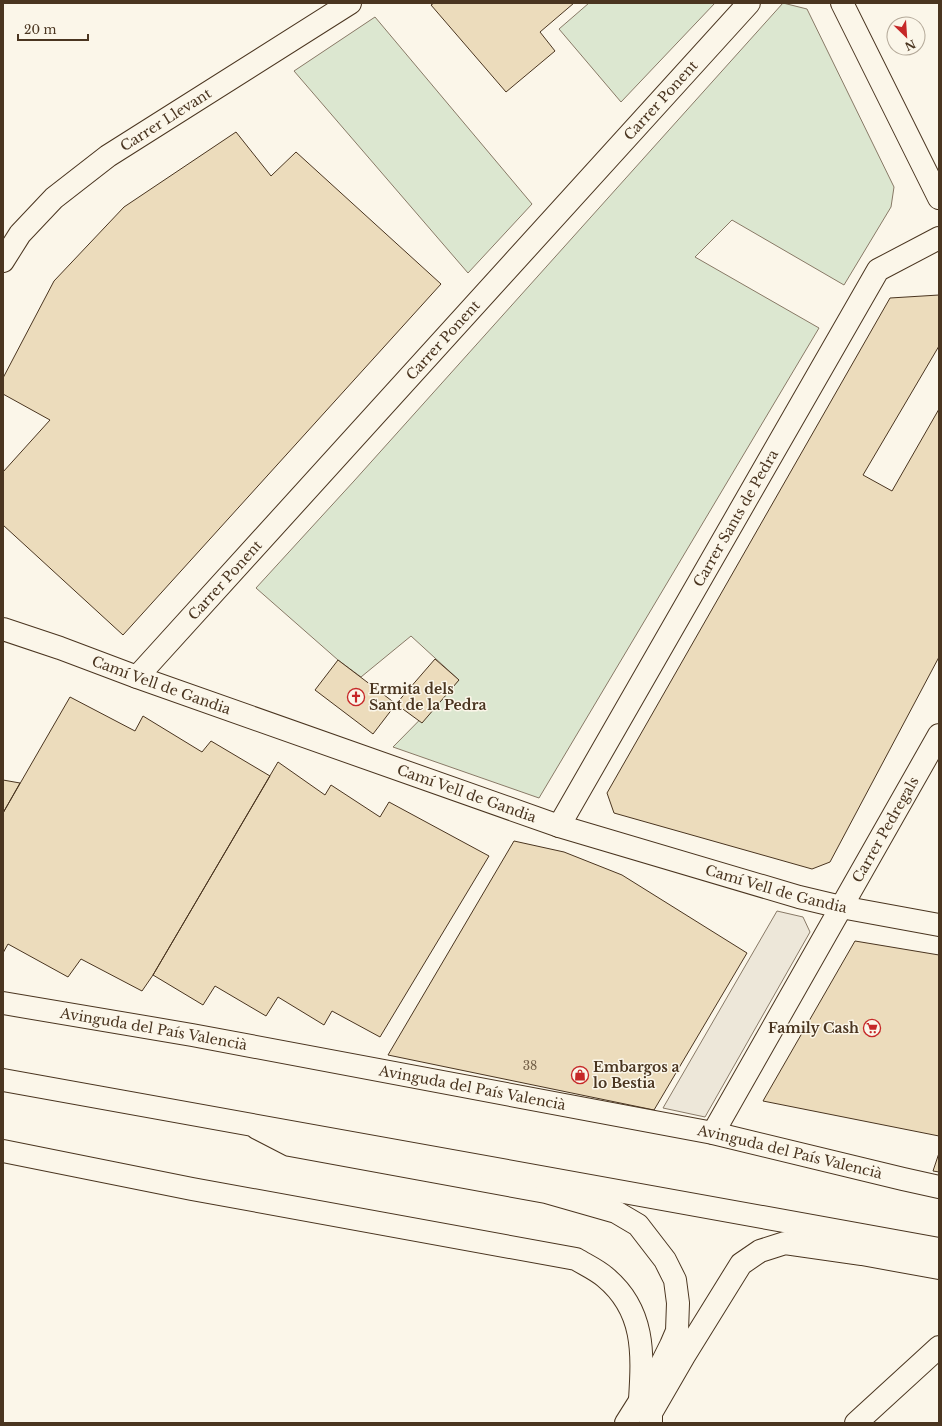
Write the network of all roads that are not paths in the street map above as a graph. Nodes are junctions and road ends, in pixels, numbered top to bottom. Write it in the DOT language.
graph roads {
  1 [pos="350,3"];
  2 [pos="749,3"];
  3 [pos="842,3"];
  4 [pos="939,198"];
  5 [pos="939,238"];
  6 [pos="3,261"];
  7 [pos="3,629"];
  8 [pos="136,677"];
  9 [pos="939,735"];
  10 [pos="558,826"];
  11 [pos="841,906"];
  12 [pos="939,925"];
  13 [pos="3,1003"];
  14 [pos="3,1080"];
  15 [pos="249,1124"];
  16 [pos="713,1133"];
  17 [pos="3,1151"];
  18 [pos="939,1187"];
  19 [pos="939,1249"];
  20 [pos="939,1268"];
  21 [pos="939,1347"];
  22 [pos="640,1400"];
  23 [pos="857,1422"];
  24 [pos="626,1423"];
  25 [pos="651,1423"];
  1 -- 6 [label="street, Carrer Llevant"];
  2 -- 8 [label="street, Carrer Ponent"];
  3 -- 4 [label="street"];
  5 -- 10 [label="street, Carrer Sants de Pedra"];
  7 -- 8 [label="street, Camí Vell de Gandia"];
  8 -- 10 [label="street, Camí Vell de Gandia"];
  9 -- 11 [label="street, Carrer Pedregals"];
  10 -- 11 [label="street, Camí Vell de Gandia"];
  11 -- 12 [label="street, Camí Vell de Gandia"];
  11 -- 16 [label="street, Carrer Pedregals"];
  13 -- 16 [label="street, Avinguda del País Valencià"];
  14 -- 15 [label="street"];
  15 -- 19 [label="street"];
  15 -- 22 [label="street"];
  16 -- 18 [label="street, Avinguda del País Valencià"];
  17 -- 22 [label="street"];
  20 -- 25 [label="street"];
  21 -- 23 [label="street"];
  22 -- 24 [label="street"];
}
